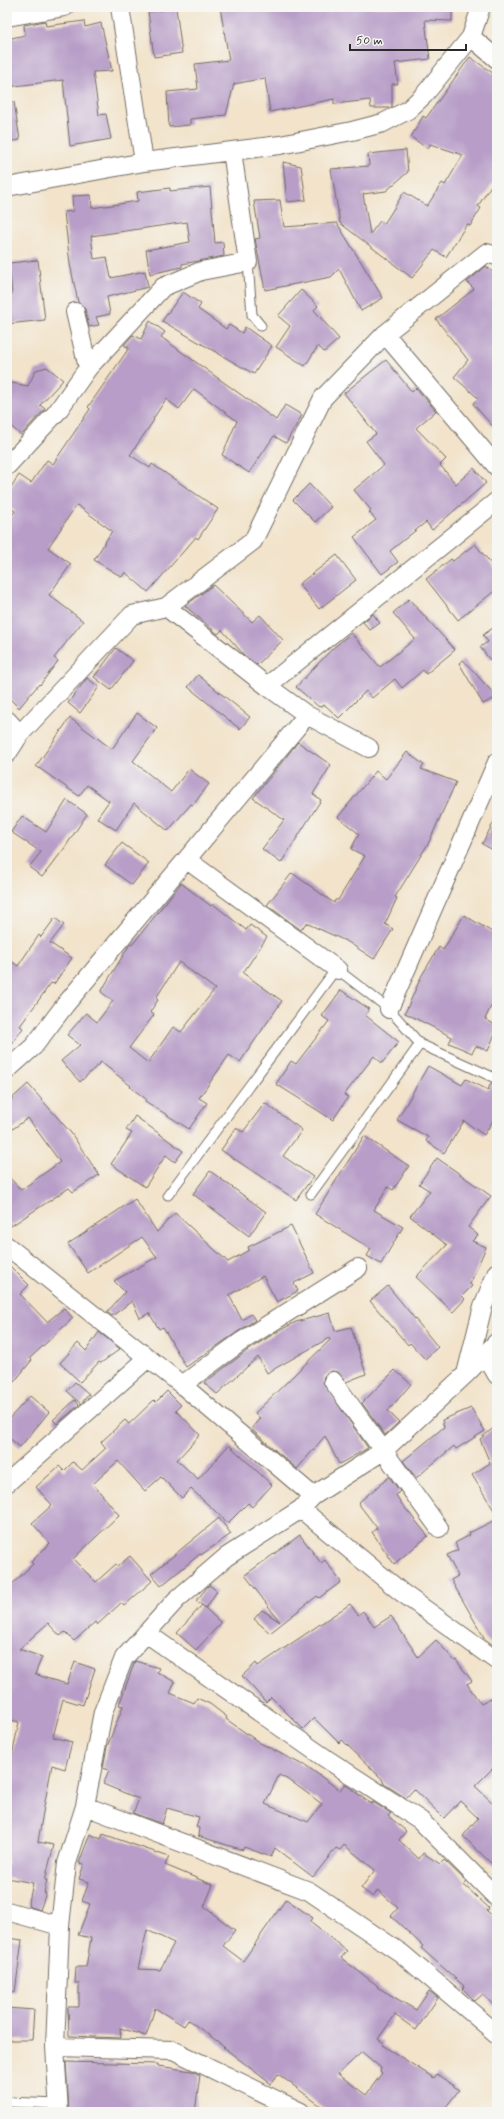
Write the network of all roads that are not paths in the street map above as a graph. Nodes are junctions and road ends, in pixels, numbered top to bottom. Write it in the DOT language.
graph roads {
  1 [pos="65,7"];
  2 [pos="120,7"];
  3 [pos="481,7"];
  4 [pos="7,17"];
  5 [pos="471,37"];
  6 [pos="497,60"];
  7 [pos="232,152"];
  8 [pos="144,162"];
  9 [pos="7,187"];
  10 [pos="497,256"];
  11 [pos="248,262"];
  12 [pos="75,312"];
  13 [pos="260,326"];
  14 [pos="385,334"];
  15 [pos="88,368"];
  16 [pos="7,466"];
  17 [pos="497,468"];
  18 [pos="497,501"];
  19 [pos="166,606"];
  20 [pos="267,686"];
  21 [pos="307,715"];
  22 [pos="7,720"];
  23 [pos="20,734"];
  24 [pos="369,748"];
  25 [pos="7,754"];
  26 [pos="497,762"];
  27 [pos="187,860"];
  28 [pos="338,970"];
  29 [pos="389,1009"];
  30 [pos="420,1044"];
  31 [pos="7,1070"];
  32 [pos="497,1079"];
  33 [pos="311,1194"];
  34 [pos="168,1195"];
  35 [pos="7,1246"];
  36 [pos="358,1268"];
  37 [pos="497,1272"];
  38 [pos="491,1348"];
  39 [pos="148,1358"];
  40 [pos="466,1374"];
  41 [pos="497,1375"];
  42 [pos="333,1381"];
  43 [pos="182,1385"];
  44 [pos="383,1451"];
  45 [pos="7,1483"];
  46 [pos="307,1502"];
  47 [pos="439,1528"];
  48 [pos="146,1633"];
  49 [pos="497,1662"];
  50 [pos="85,1806"];
  51 [pos="497,1898"];
  52 [pos="7,1911"];
  53 [pos="60,1926"];
  54 [pos="497,2034"];
  55 [pos="56,2046"];
  56 [pos="7,2102"];
  57 [pos="58,2108"];
  58 [pos="301,2112"];
  1 -- 4 [label="street"];
  2 -- 8 [label="street"];
  3 -- 5 [label="street"];
  5 -- 6 [label="street"];
  5 -- 7 [label="street"];
  7 -- 8 [label="street"];
  7 -- 11 [label="street"];
  8 -- 9 [label="street"];
  10 -- 14 [label="street"];
  11 -- 13 [label="lane"];
  11 -- 15 [label="street"];
  12 -- 15 [label="street"];
  14 -- 17 [label="street"];
  14 -- 19 [label="street"];
  15 -- 16 [label="street"];
  18 -- 20 [label="street"];
  19 -- 20 [label="street"];
  19 -- 23 [label="street"];
  20 -- 21 [label="street"];
  21 -- 24 [label="street"];
  21 -- 27 [label="street"];
  22 -- 23 [label="street"];
  23 -- 25 [label="street"];
  26 -- 29 [label="street"];
  27 -- 28 [label="street"];
  27 -- 31 [label="street"];
  28 -- 29 [label="lane"];
  28 -- 34 [label="lane"];
  29 -- 30 [label="lane"];
  30 -- 32 [label="lane"];
  30 -- 33 [label="lane"];
  35 -- 39 [label="street"];
  36 -- 43 [label="street"];
  37 -- 40 [label="street"];
  38 -- 40 [label="street"];
  38 -- 41 [label="street"];
  39 -- 43 [label="street"];
  39 -- 45 [label="street"];
  40 -- 44 [label="street"];
  42 -- 44 [label="street"];
  43 -- 46 [label="street"];
  44 -- 46 [label="street"];
  44 -- 47 [label="street"];
  46 -- 48 [label="street"];
  46 -- 49 [label="street"];
  48 -- 50 [label="street"];
  48 -- 51 [label="street"];
  50 -- 53 [label="street"];
  50 -- 54 [label="street"];
  52 -- 53 [label="street"];
  53 -- 55 [label="street"];
  55 -- 57 [label="street"];
  55 -- 58 [label="street"];
  56 -- 57 [label="lane"];
}
